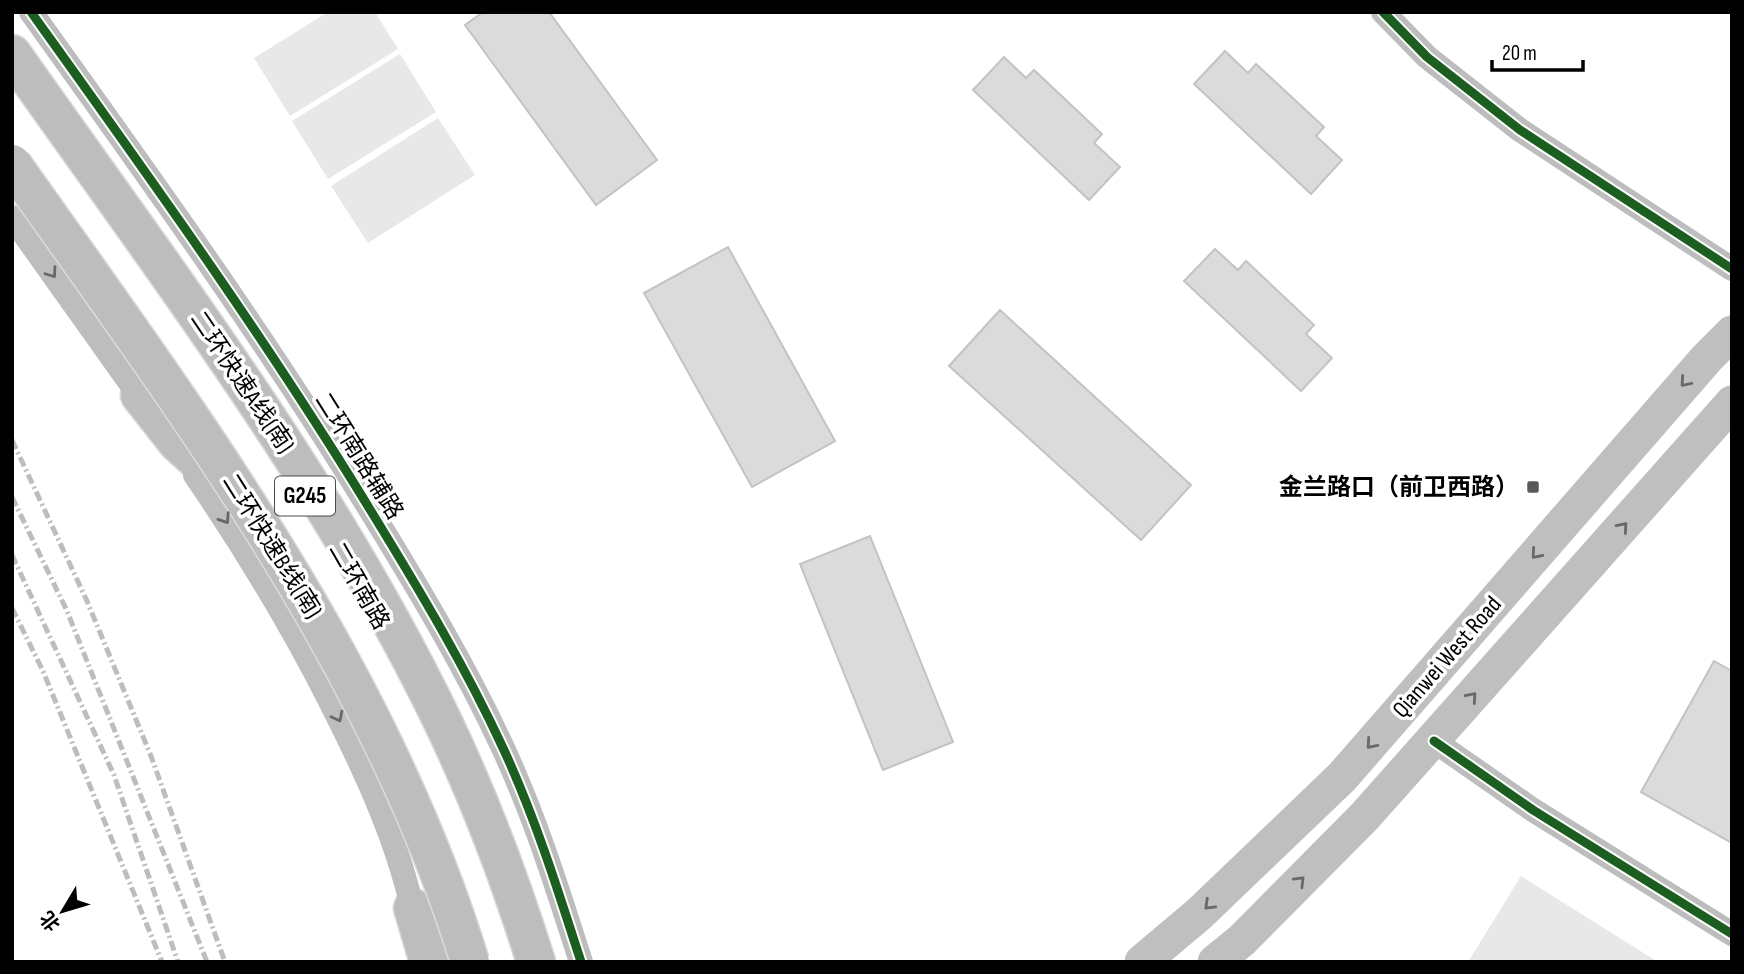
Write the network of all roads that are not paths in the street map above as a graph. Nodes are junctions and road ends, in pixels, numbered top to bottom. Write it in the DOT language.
graph roads {
  1 [pos="31,12"];
  2 [pos="1383,12"];
  3 [pos="12,54"];
  4 [pos="12,71"];
  5 [pos="12,149"];
  6 [pos="12,164"];
  7 [pos="12,217"];
  8 [pos="1732,269"];
  9 [pos="1732,333"];
  10 [pos="140,396"];
  11 [pos="1732,403"];
  12 [pos="310,591"];
  13 [pos="1434,741"];
  14 [pos="413,908"];
  15 [pos="1732,934"];
  16 [pos="429,962"];
  17 [pos="470,962"];
  18 [pos="479,962"];
  19 [pos="526,962"];
  20 [pos="536,962"];
  21 [pos="581,962"];
  22 [pos="1142,962"];
  23 [pos="1215,962"];
  1 -- 21 [label="street, 二环南路辅路"];
  2 -- 8 [label="street"];
  3 -- 20 [label="main road, 二环快速A线(南)"];
  4 -- 19 [label="main road, 二环南路 / G245"];
  5 -- 12 [label="main road, 二环南路 / G245"];
  6 -- 17 [label="main road, 二环快速B线(南), bridge"];
  7 -- 10 [label="street, one-way"];
  9 -- 22 [label="main road, Qianwei West Road, one-way"];
  10 -- 12 [label="main road"];
  10 -- 14 [label="street, one-way"];
  13 -- 11 [label="main road, Qianwei West Road, one-way"];
  12 -- 18 [label="main road, 二环南路 / G245"];
  13 -- 15 [label="street"];
  23 -- 13 [label="main road, Qianwei West Road, one-way"];
  14 -- 16 [label="main road"];
}
